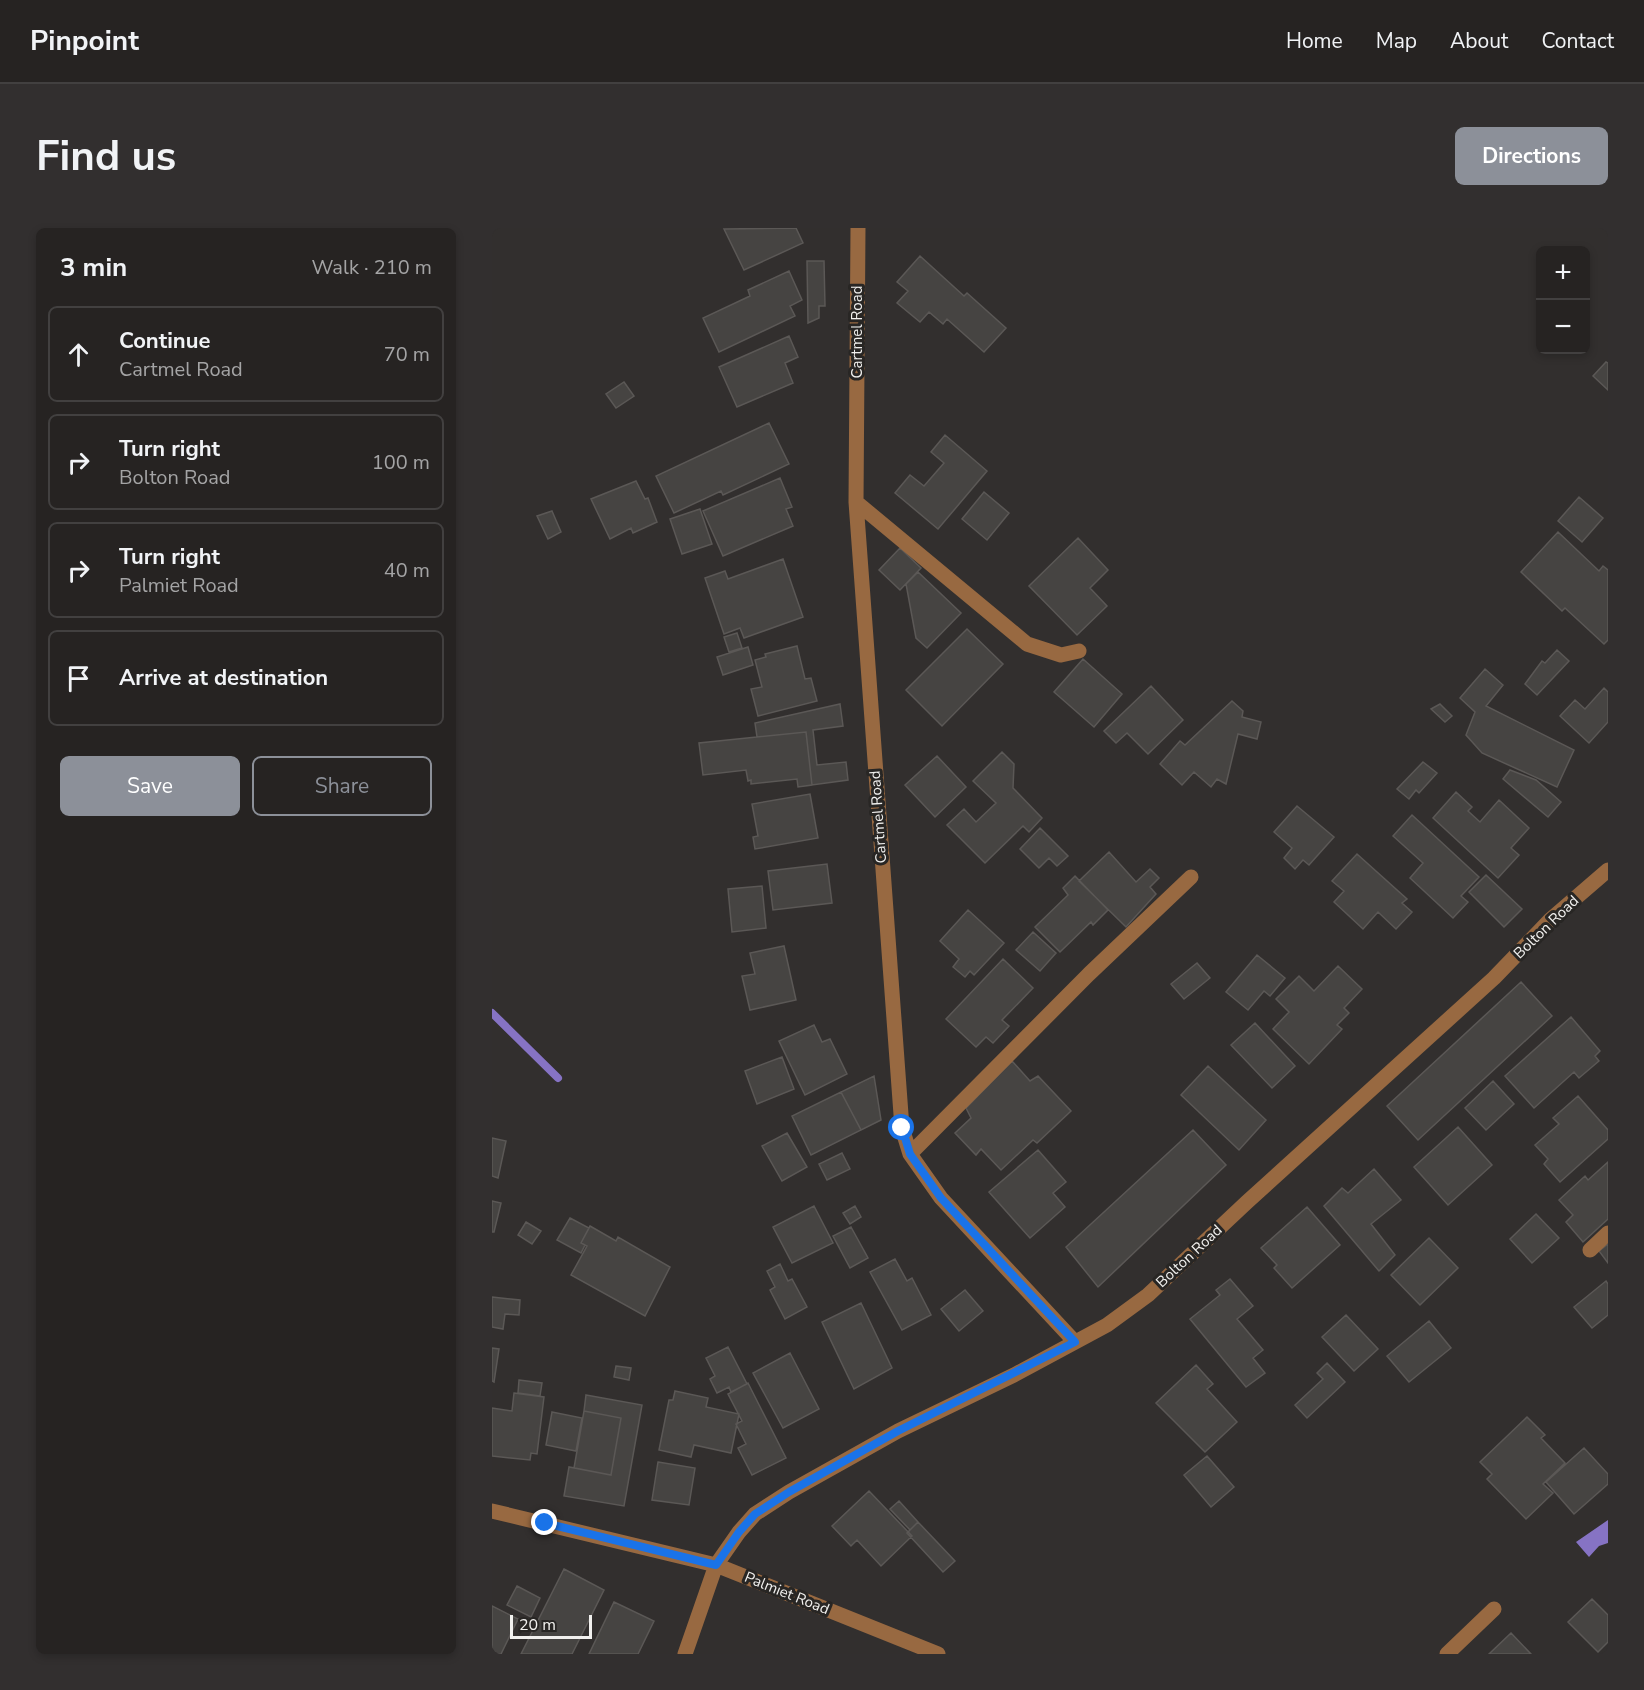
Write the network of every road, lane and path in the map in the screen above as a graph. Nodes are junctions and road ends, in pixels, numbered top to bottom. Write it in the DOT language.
graph roads {
  1 [pos="858,228"];
  2 [pos="856,502"];
  3 [pos="1079,651"];
  4 [pos="1608,870"];
  5 [pos="1191,877"];
  6 [pos="910,1154"];
  7 [pos="1608,1233"];
  8 [pos="1590,1250"];
  9 [pos="1075,1342"];
  10 [pos="492,1511"];
  11 [pos="716,1565"];
  12 [pos="1494,1609"];
  13 [pos="685,1654"];
  14 [pos="938,1654"];
  15 [pos="1447,1654"];
  1 -- 2 [label="street, Cartmel Road"];
  2 -- 3 [label="street"];
  2 -- 6 [label="street, Cartmel Road"];
  4 -- 9 [label="street, Bolton Road"];
  5 -- 6 [label="street"];
  6 -- 9 [label="street, Cartmel Road"];
  7 -- 8 [label="street"];
  9 -- 11 [label="street, Bolton Road"];
  10 -- 11 [label="street, Palmiet Road"];
  11 -- 13 [label="street, Bolton Road"];
  11 -- 14 [label="street, Palmiet Road"];
  12 -- 15 [label="street"];
}
